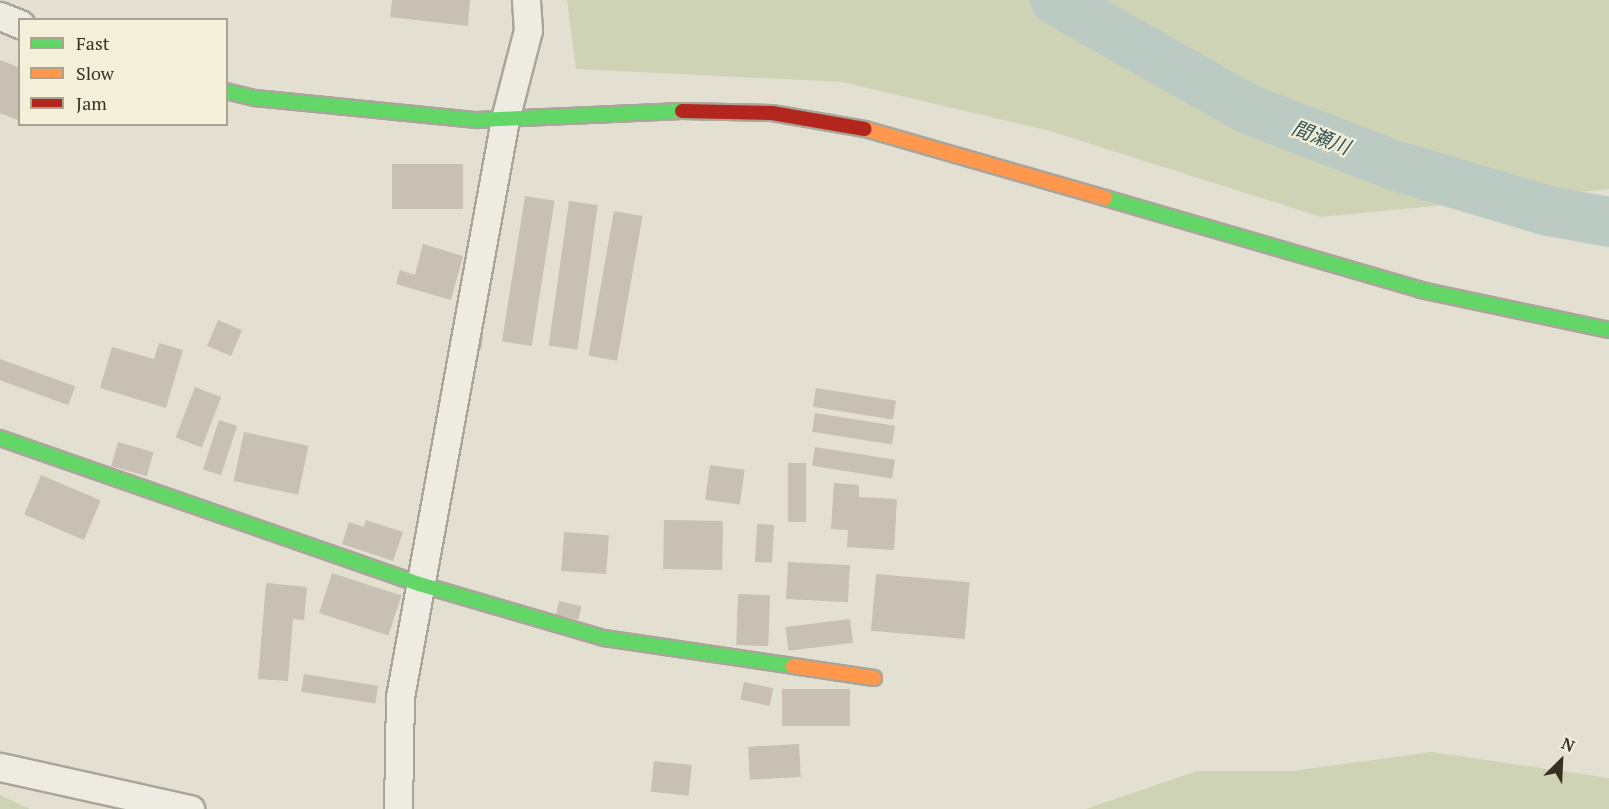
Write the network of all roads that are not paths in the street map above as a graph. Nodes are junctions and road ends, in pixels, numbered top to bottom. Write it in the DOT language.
graph roads {
  1 [pos="526,0"];
  2 [pos="0,16"];
  3 [pos="18,23"];
  4 [pos="228,91"];
  5 [pos="505,119"];
  6 [pos="1609,330"];
  7 [pos="0,438"];
  8 [pos="419,584"];
  9 [pos="874,678"];
  10 [pos="0,767"];
  11 [pos="190,809"];
  12 [pos="398,809"];
  1 -- 5 [label="street"];
  2 -- 3 [label="street"];
  4 -- 5 [label="street"];
  5 -- 6 [label="street"];
  5 -- 8 [label="street"];
  7 -- 8 [label="street"];
  8 -- 9 [label="street"];
  8 -- 12 [label="street"];
  10 -- 11 [label="street"];
}
